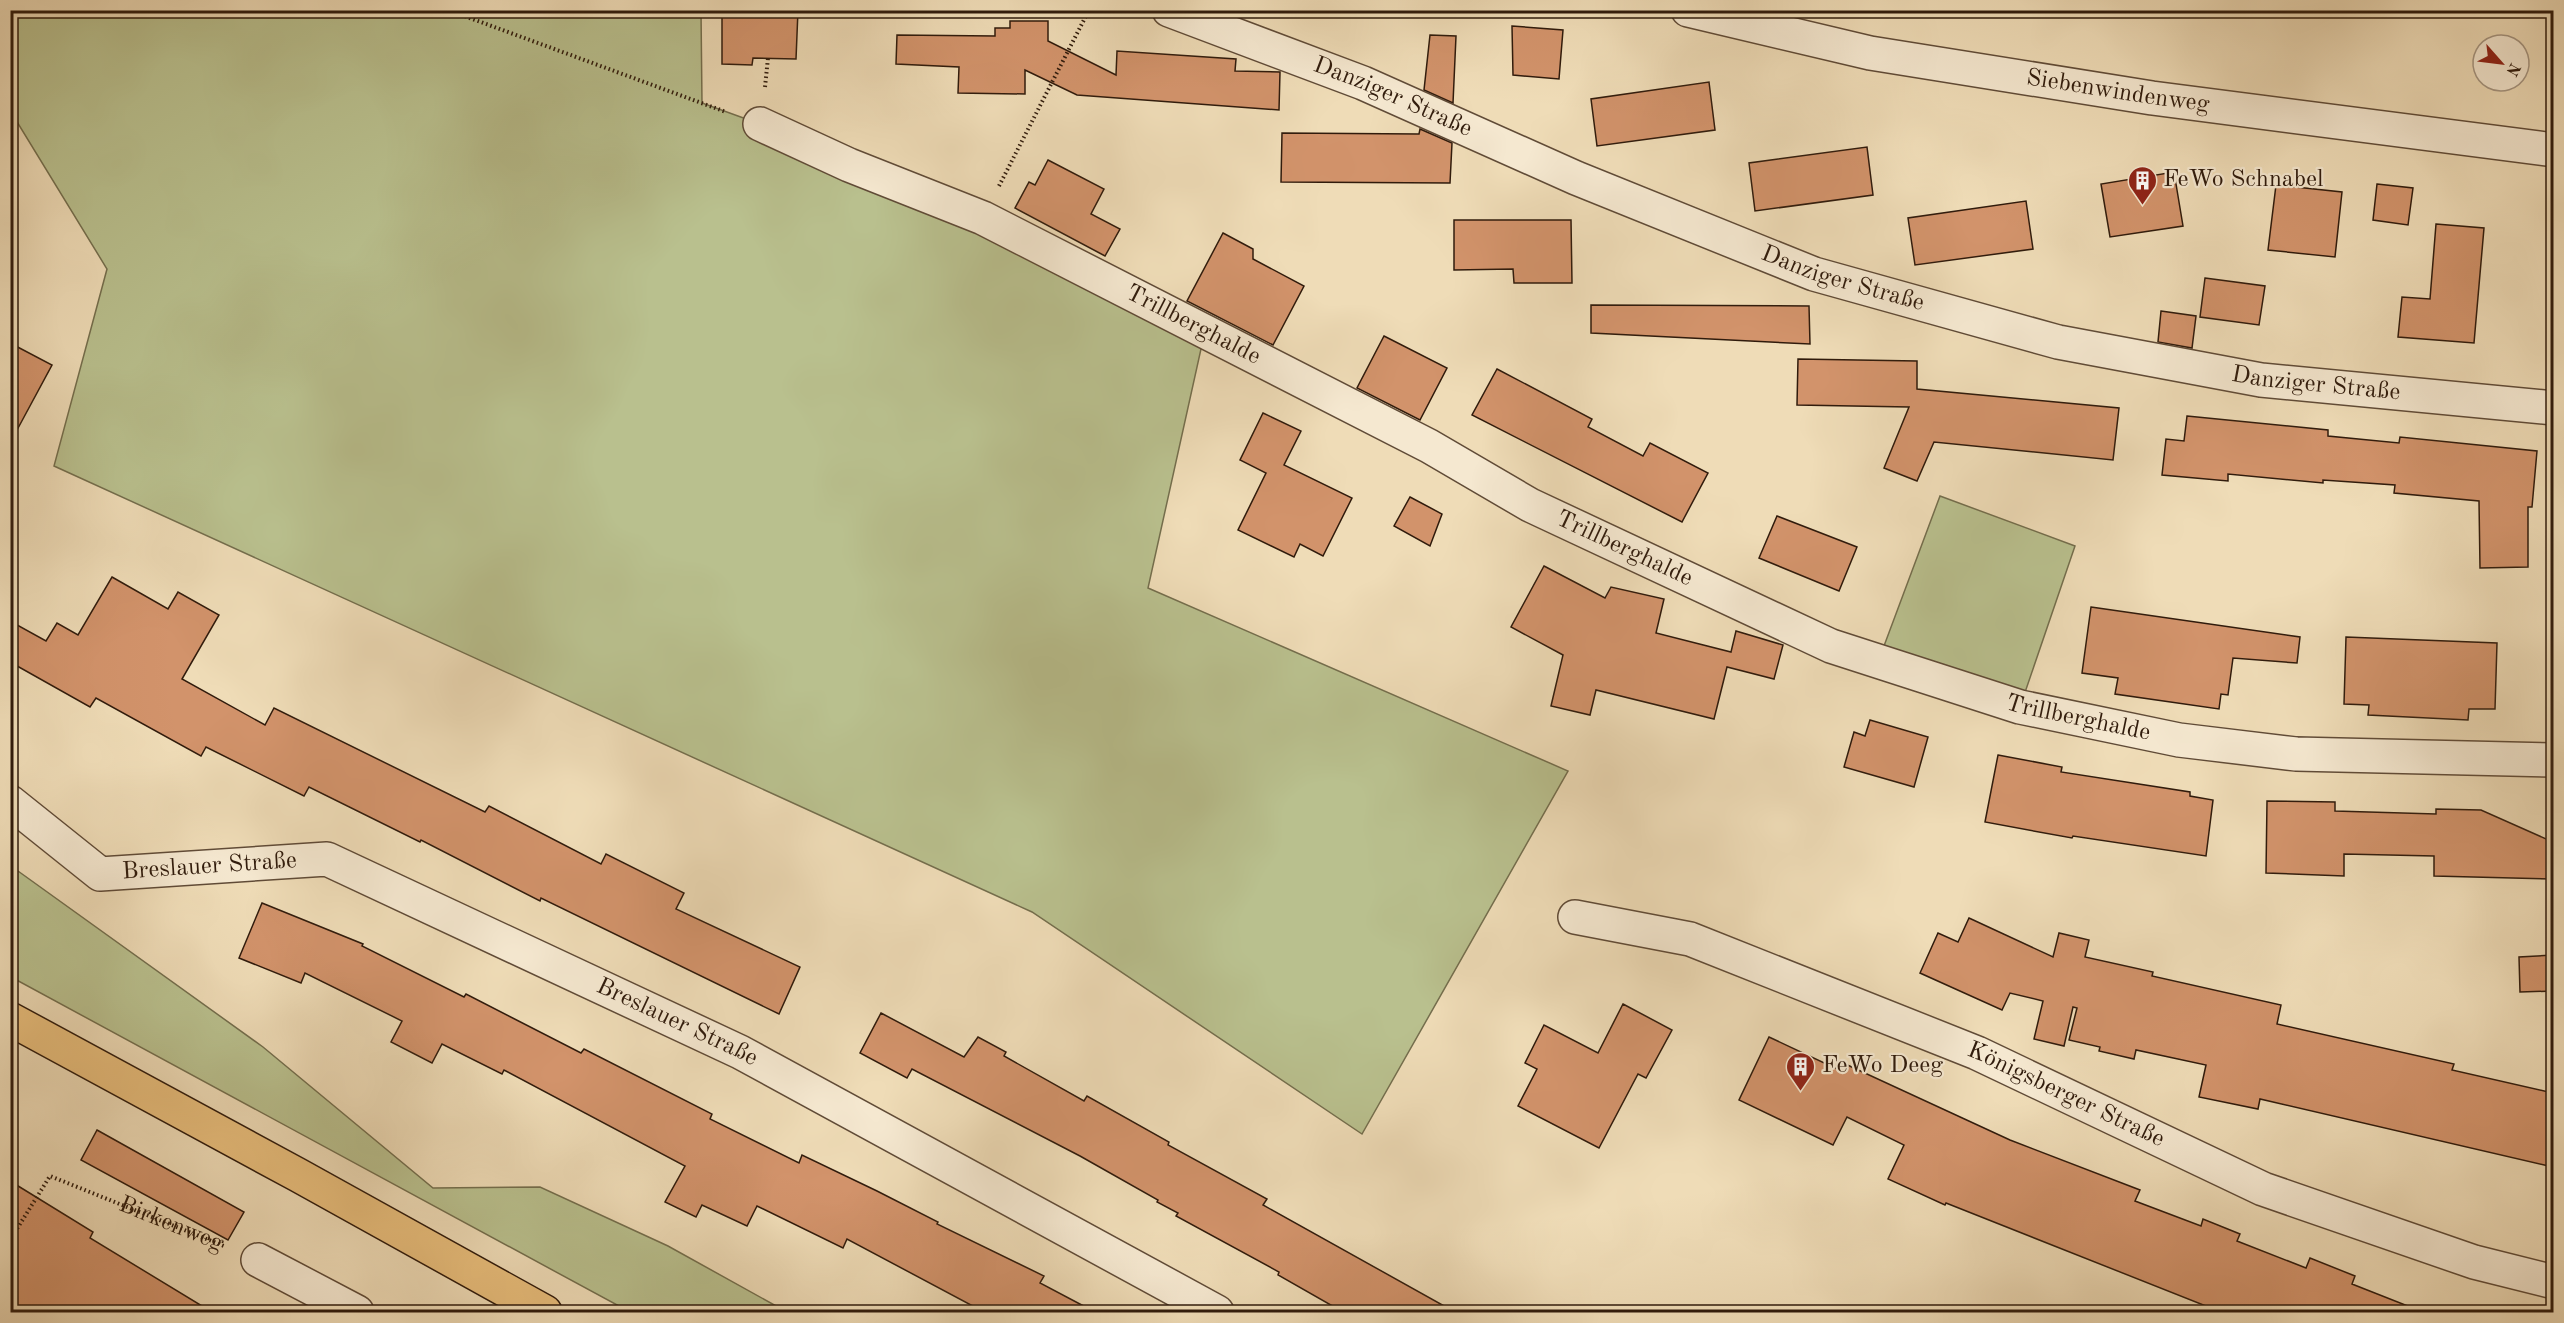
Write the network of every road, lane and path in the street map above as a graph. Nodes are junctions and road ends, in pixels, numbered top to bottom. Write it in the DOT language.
graph roads {
  1 [pos="448,10"];
  2 [pos="1089,10"];
  3 [pos="1169,10"];
  4 [pos="1688,10"];
  5 [pos="760,124"];
  6 [pos="2553,150"];
  7 [pos="983,218"];
  8 [pos="2553,408"];
  9 [pos="2553,760"];
  10 [pos="10,802"];
  11 [pos="1575,916"];
  12 [pos="10,1019"];
  13 [pos="10,1240"];
  14 [pos="258,1260"];
  15 [pos="2553,1281"];
  16 [pos="357,1312"];
  17 [pos="545,1312"];
  18 [pos="1217,1312"];
  1 -- 5 [label="path"];
  2 -- 7 [label="path"];
  3 -- 8 [label="street, Danziger Straße"];
  4 -- 6 [label="street, Siebenwindenweg"];
  5 -- 7 [label="street, Trillberghalde"];
  7 -- 9 [label="street, Trillberghalde"];
  10 -- 18 [label="street, Breslauer Straße"];
  11 -- 15 [label="street, Königsberger Straße"];
  12 -- 17 [label="main road"];
  13 -- 14 [label="path, Birkenweg"];
  14 -- 16 [label="street"];
}
